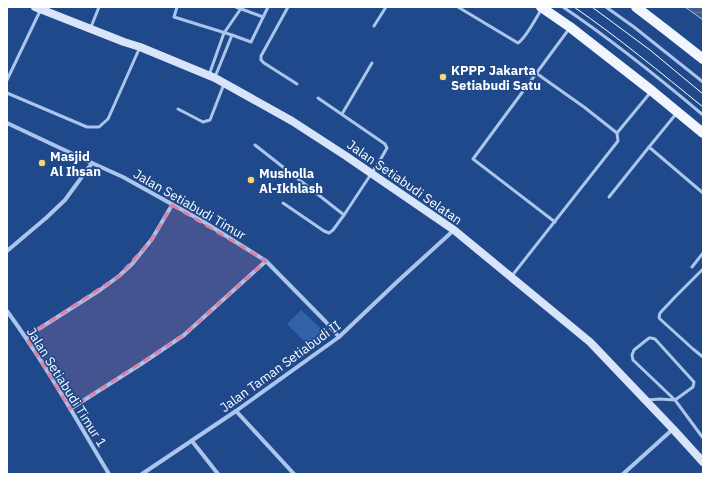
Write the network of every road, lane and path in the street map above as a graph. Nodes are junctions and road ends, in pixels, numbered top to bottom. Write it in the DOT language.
graph roads {
  1 [pos="99,7"];
  2 [pos="177,7"];
  3 [pos="236,7"];
  4 [pos="268,7"];
  5 [pos="288,7"];
  6 [pos="386,7"];
  7 [pos="458,7"];
  8 [pos="541,7"];
  9 [pos="563,7"];
  10 [pos="606,7"];
  11 [pos="636,7"];
  12 [pos="38,8"];
  13 [pos="241,8"];
  14 [pos="264,17"];
  15 [pos="374,26"];
  16 [pos="570,27"];
  17 [pos="90,29"];
  18 [pos="224,33"];
  19 [pos="232,35"];
  20 [pos="140,48"];
  21 [pos="703,60"];
  22 [pos="372,63"];
  23 [pos="536,73"];
  24 [pos="212,77"];
  25 [pos="7,80"];
  26 [pos="703,82"];
  27 [pos="224,83"];
  28 [pos="297,84"];
  29 [pos="652,91"];
  30 [pos="7,93"];
  31 [pos="318,98"];
  32 [pos="178,109"];
  33 [pos="678,112"];
  34 [pos="342,114"];
  35 [pos="703,115"];
  36 [pos="7,123"];
  37 [pos="618,133"];
  38 [pos="703,133"];
  39 [pos="255,146"];
  40 [pos="648,147"];
  41 [pos="92,163"];
  42 [pos="372,173"];
  43 [pos="703,193"];
  44 [pos="609,197"];
  45 [pos="284,203"];
  46 [pos="172,205"];
  47 [pos="344,215"];
  48 [pos="555,222"];
  49 [pos="454,230"];
  50 [pos="7,250"];
  51 [pos="703,253"];
  52 [pos="266,261"];
  53 [pos="692,266"];
  54 [pos="703,269"];
  55 [pos="511,277"];
  56 [pos="7,311"];
  57 [pos="26,337"];
  58 [pos="340,337"];
  59 [pos="703,357"];
  60 [pos="645,400"];
  61 [pos="675,400"];
  62 [pos="70,408"];
  63 [pos="236,411"];
  64 [pos="673,428"];
  65 [pos="703,438"];
  66 [pos="192,441"];
  67 [pos="703,462"];
  68 [pos="109,474"];
  69 [pos="142,474"];
  70 [pos="218,474"];
  71 [pos="294,474"];
  72 [pos="623,474"];
  1 -- 17 [label="lane"];
  2 -- 18 [label="lane"];
  3 -- 13 [label="lane"];
  4 -- 14 [label="lane"];
  5 -- 28 [label="lane"];
  6 -- 15 [label="lane"];
  7 -- 8 [label="lane"];
  8 -- 16 [label="main road"];
  9 -- 35 [label="lane"];
  10 -- 26 [label="lane"];
  11 -- 21 [label="main road"];
  12 -- 17 [label="street, Jalan Setiabudi Selatan"];
  12 -- 25 [label="lane"];
  13 -- 14 [label="lane"];
  13 -- 18 [label="lane"];
  14 -- 19 [label="lane"];
  16 -- 23 [label="lane"];
  16 -- 29 [label="main road"];
  17 -- 20 [label="street, Jalan Setiabudi Selatan"];
  18 -- 19 [label="lane"];
  18 -- 24 [label="lane"];
  19 -- 24 [label="lane"];
  20 -- 24 [label="street, Jalan Setiabudi Selatan"];
  20 -- 30 [label="lane"];
  22 -- 34 [label="lane"];
  23 -- 37 [label="lane"];
  23 -- 48 [label="lane"];
  24 -- 27 [label="street, Jalan Setiabudi Selatan"];
  27 -- 32 [label="lane"];
  27 -- 42 [label="street, Jalan Setiabudi Selatan"];
  29 -- 33 [label="main road"];
  29 -- 37 [label="lane"];
  31 -- 34 [label="lane"];
  33 -- 38 [label="main road"];
  33 -- 40 [label="lane"];
  34 -- 42 [label="lane"];
  36 -- 41 [label="street, Jalan Setiabudi Timur"];
  37 -- 48 [label="lane"];
  39 -- 47 [label="lane"];
  40 -- 43 [label="lane"];
  40 -- 44 [label="lane"];
  41 -- 46 [label="street, Jalan Setiabudi Timur"];
  41 -- 50 [label="street"];
  42 -- 47 [label="lane"];
  42 -- 49 [label="street, Jalan Setiabudi Selatan"];
  45 -- 47 [label="lane"];
  46 -- 52 [label="street, Jalan Setiabudi Timur"];
  46 -- 57 [label="street"];
  48 -- 55 [label="lane"];
  49 -- 55 [label="street, Jalan Setiabudi Selatan"];
  49 -- 58 [label="street, Jalan Taman Setiabudi II"];
  51 -- 53 [label="lane"];
  52 -- 58 [label="street, Jalan Setiabudi Timur"];
  52 -- 62 [label="street"];
  54 -- 59 [label="lane"];
  55 -- 60 [label="street, Jalan Setiabudi Selatan"];
  56 -- 57 [label="street, Jalan Setiabudi Timur 1"];
  57 -- 62 [label="street, Jalan Setiabudi Timur 1"];
  58 -- 63 [label="street, Jalan Taman Setiabudi II"];
  60 -- 61 [label="lane"];
  60 -- 64 [label="street, Jalan Setiabudi Selatan"];
  61 -- 61 [label="lane"];
  61 -- 65 [label="lane"];
  62 -- 68 [label="street, Jalan Setiabudi Timur 1"];
  63 -- 66 [label="street, Jalan Taman Setiabudi II"];
  63 -- 71 [label="street"];
  64 -- 67 [label="street, Jalan Setiabudi Selatan"];
  64 -- 72 [label="street"];
  66 -- 69 [label="street, Jalan Taman Setiabudi II"];
  66 -- 70 [label="street"];
}
